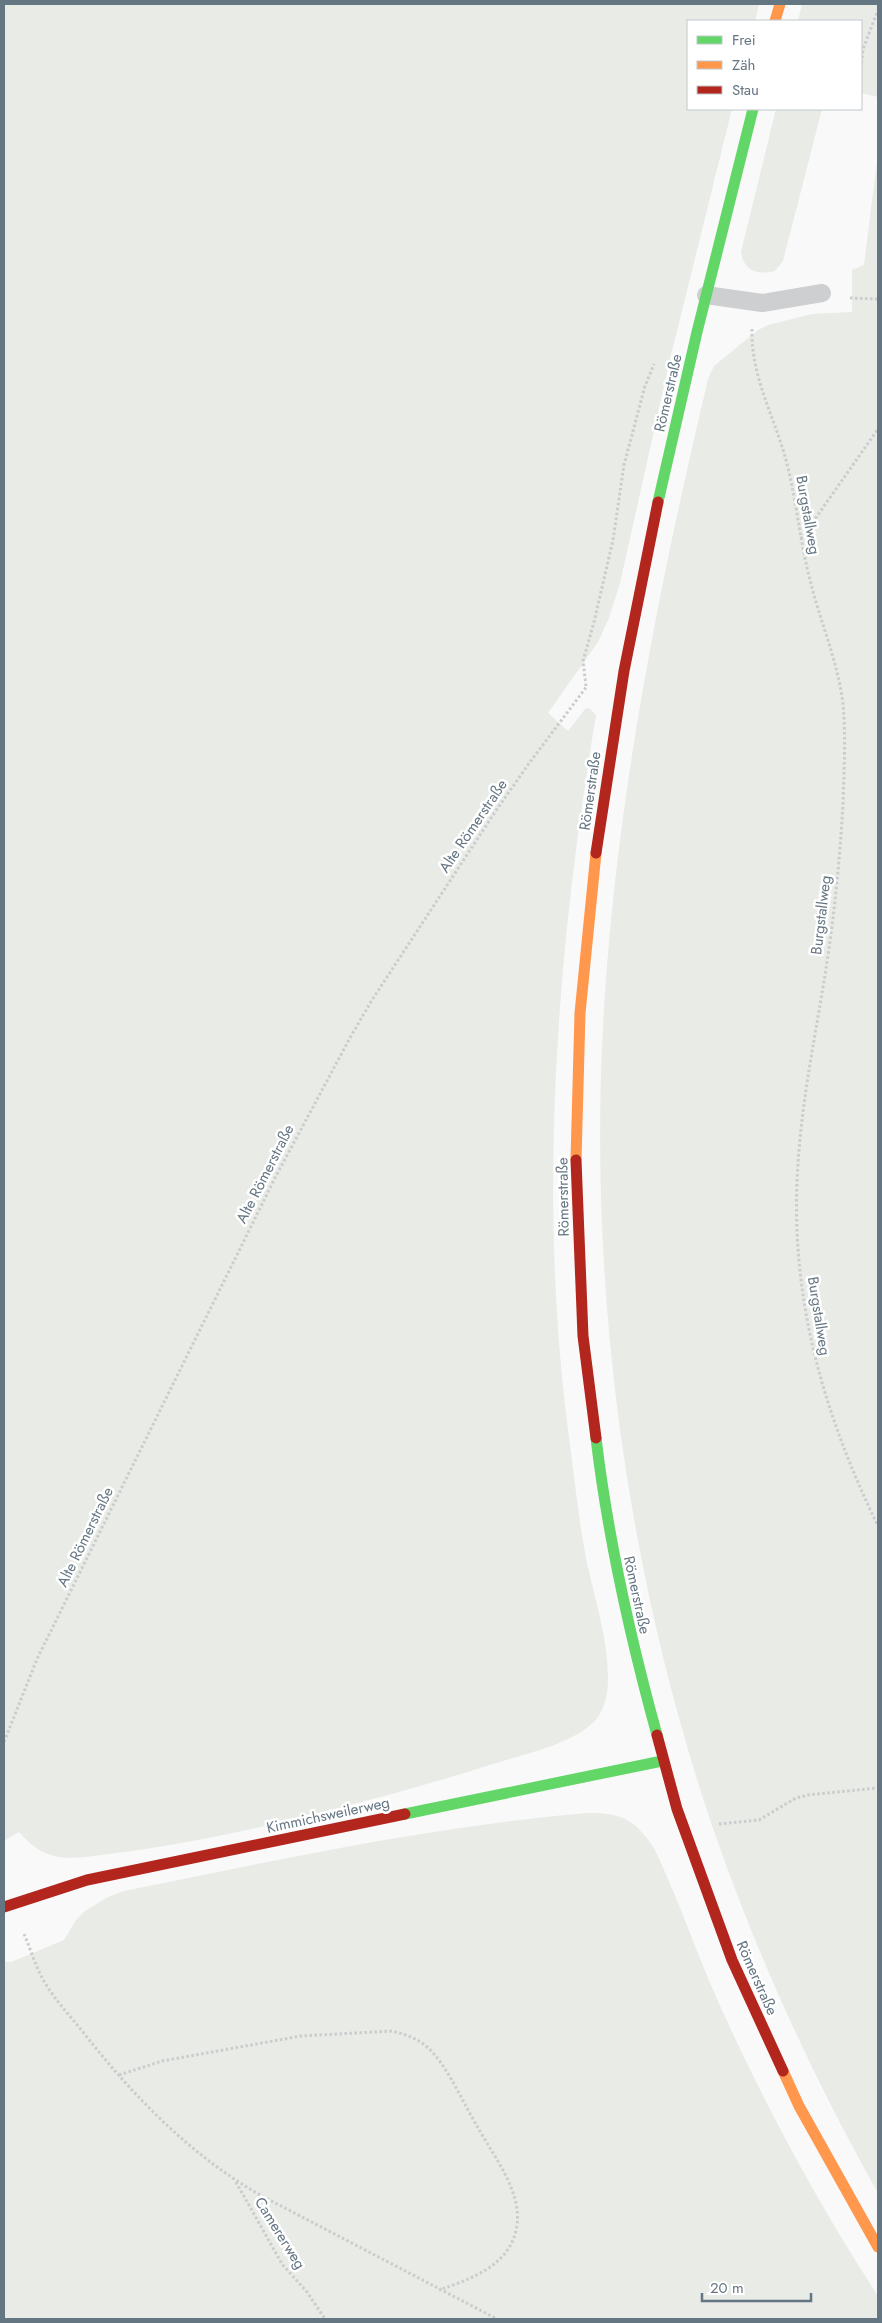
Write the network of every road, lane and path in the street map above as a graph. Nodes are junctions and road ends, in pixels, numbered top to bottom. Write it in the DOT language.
graph roads {
  1 [pos="780,4"];
  2 [pos="878,10"];
  3 [pos="775,20"];
  4 [pos="862,58"];
  5 [pos="753,110"];
  6 [pos="822,293"];
  7 [pos="706,296"];
  8 [pos="753,303"];
  9 [pos="878,429"];
  10 [pos="801,539"];
  11 [pos="624,670"];
  12 [pos="878,1526"];
  13 [pos="4,1742"];
  14 [pos="662,1761"];
  15 [pos="878,1788"];
  16 [pos="683,1828"];
  17 [pos="7,1908"];
  18 [pos="119,2075"];
  19 [pos="236,2181"];
  20 [pos="878,2247"];
  21 [pos="438,2290"];
  22 [pos="325,2319"];
  23 [pos="496,2319"];
  1 -- 3 [label="street"];
  2 -- 4 [label="path"];
  5 -- 7 [label="street, Römerstraße"];
  6 -- 8 [label="lane"];
  7 -- 8 [label="lane"];
  7 -- 11 [label="street, Römerstraße"];
  8 -- 10 [label="path, Burgstallweg"];
  9 -- 10 [label="path"];
  10 -- 12 [label="path, Burgstallweg"];
  11 -- 13 [label="path, Alte Römerstraße"];
  11 -- 14 [label="street, Römerstraße"];
  14 -- 16 [label="street, Römerstraße"];
  14 -- 17 [label="street, Kimmichsweilerweg"];
  15 -- 16 [label="path"];
  16 -- 20 [label="street, Römerstraße"];
  17 -- 18 [label="path"];
  18 -- 19 [label="path"];
  18 -- 21 [label="path"];
  19 -- 21 [label="path"];
  19 -- 22 [label="path, Camererweg"];
  21 -- 23 [label="path"];
}
